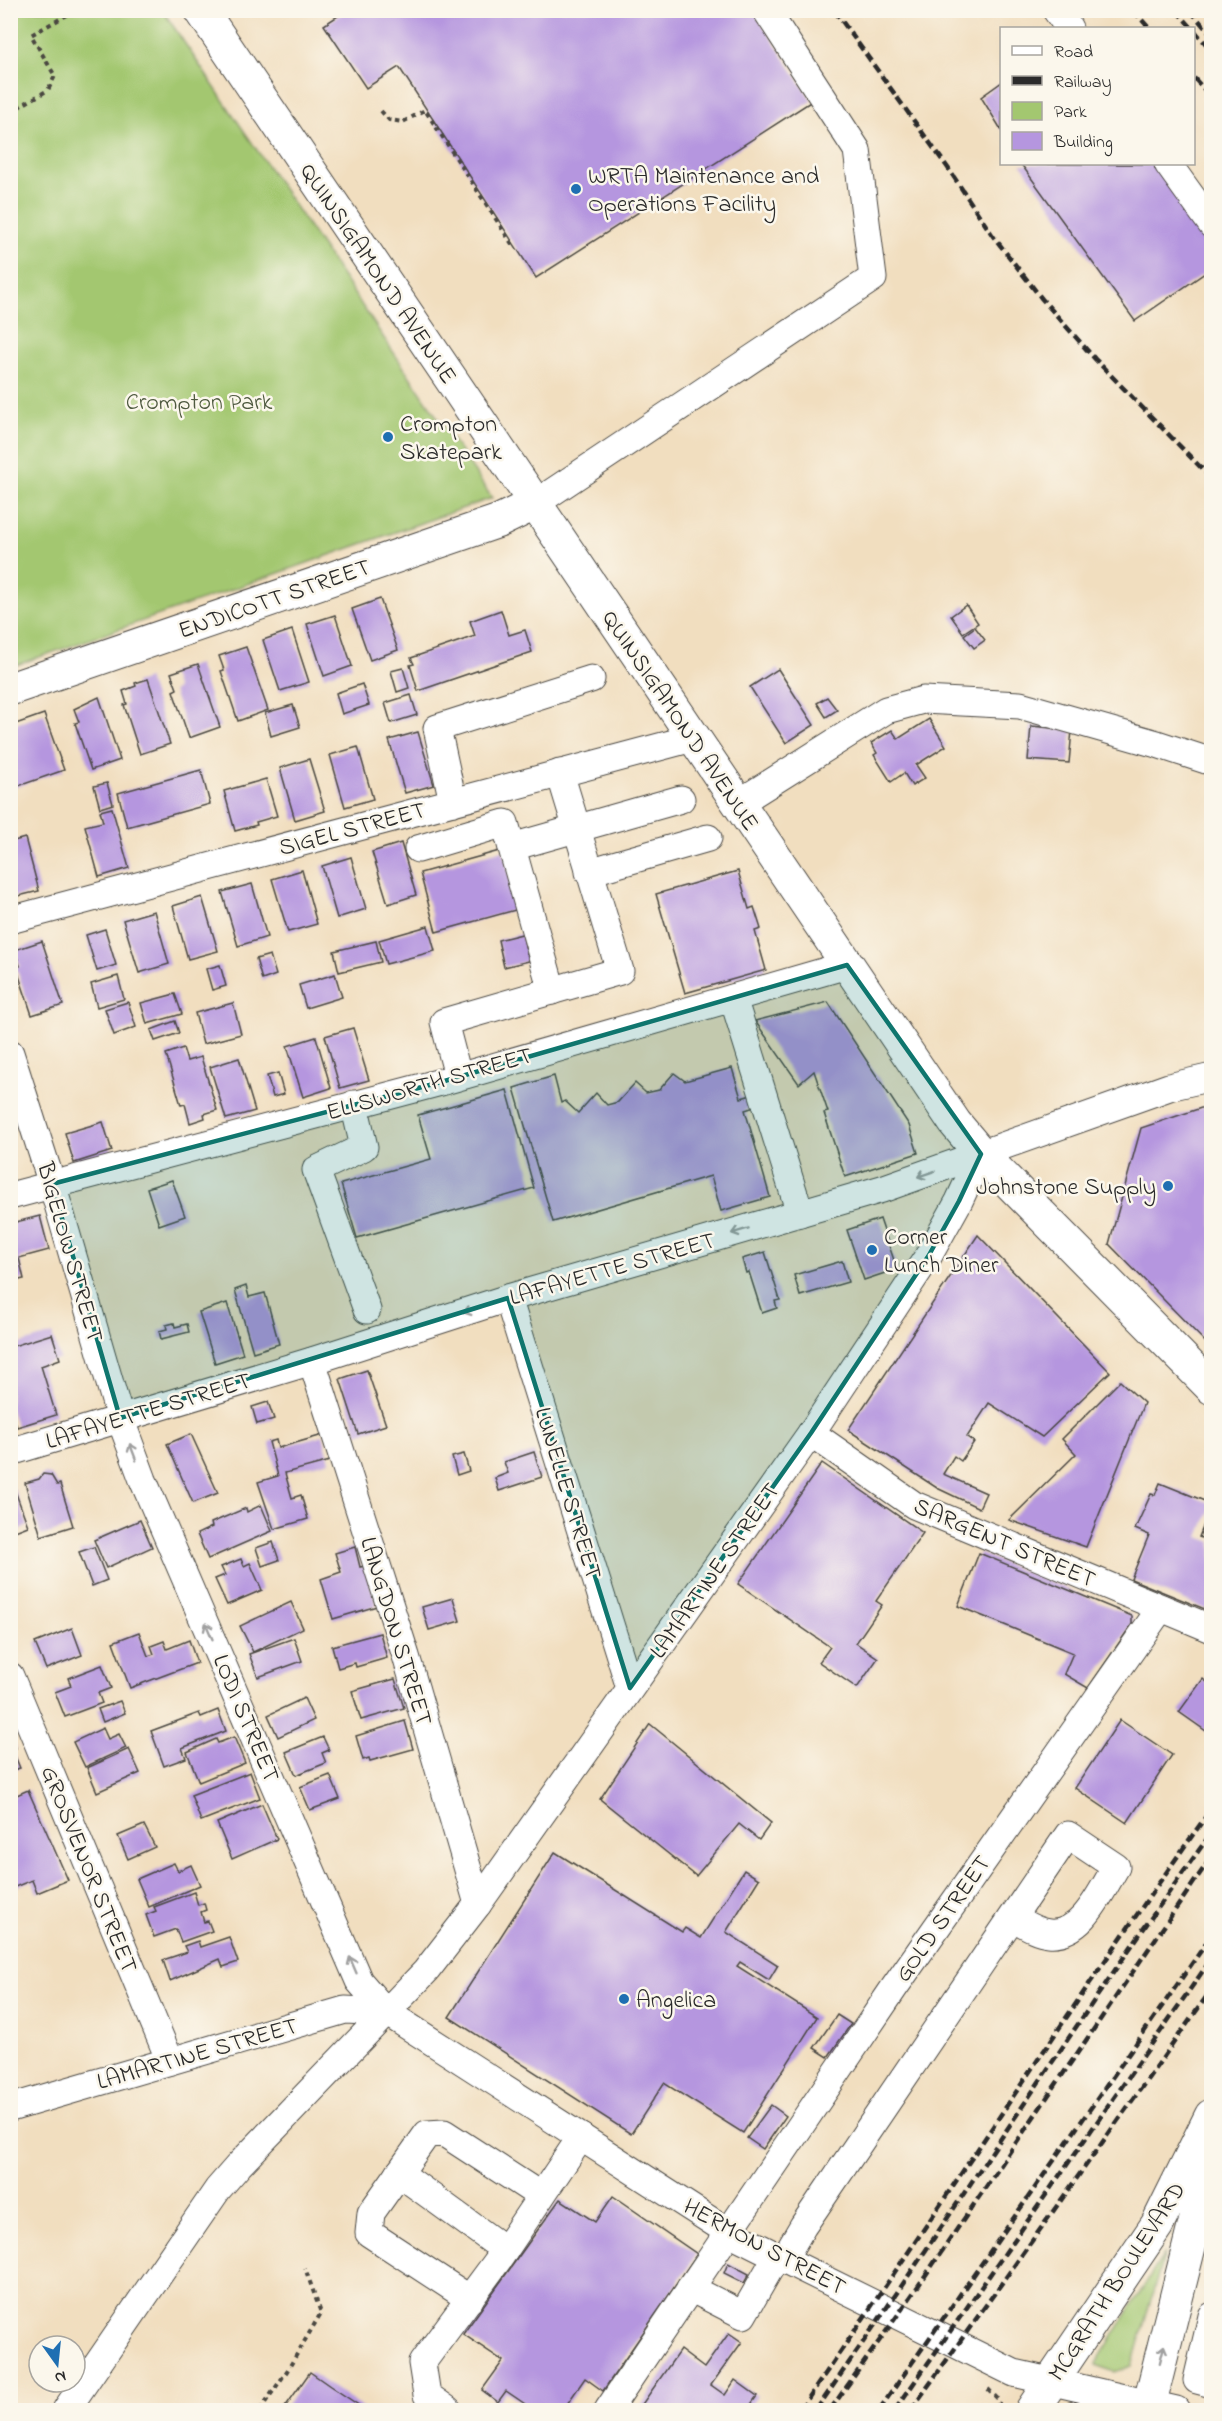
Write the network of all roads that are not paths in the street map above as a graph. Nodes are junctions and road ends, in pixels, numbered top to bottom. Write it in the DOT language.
graph roads {
  1 [pos="201,10"];
  2 [pos="766,10"];
  3 [pos="1056,10"];
  4 [pos="1068,27"];
  5 [pos="1169,165"];
  6 [pos="1212,225"];
  7 [pos="536,503"];
  8 [pos="591,679"];
  9 [pos="10,689"];
  10 [pos="693,738"];
  11 [pos="1212,762"];
  12 [pos="560,773"];
  13 [pos="681,799"];
  14 [pos="453,802"];
  15 [pos="737,804"];
  16 [pos="576,830"];
  17 [pos="708,838"];
  18 [pos="512,847"];
  19 [pos="418,849"];
  20 [pos="589,872"];
  21 [pos="10,920"];
  22 [pos="847,965"];
  23 [pos="552,991"];
  24 [pos="734,998"];
  25 [pos="10,1053"];
  26 [pos="458,1076"];
  27 [pos="1212,1077"];
  28 [pos="354,1104"];
  29 [pos="981,1154"];
  30 [pos="52,1184"];
  31 [pos="10,1196"];
  32 [pos="800,1213"];
  33 [pos="508,1298"];
  34 [pos="367,1310"];
  35 [pos="312,1360"];
  36 [pos="1212,1388"];
  37 [pos="120,1418"];
  38 [pos="811,1432"];
  39 [pos="10,1452"];
  40 [pos="1161,1608"];
  41 [pos="1212,1629"];
  42 [pos="10,1676"];
  43 [pos="630,1688"];
  44 [pos="478,1904"];
  45 [pos="1014,1918"];
  46 [pos="386,2012"];
  47 [pos="170,2061"];
  48 [pos="10,2108"];
  49 [pos="1211,2115"];
  50 [pos="581,2137"];
  51 [pos="399,2173"];
  52 [pos="541,2196"];
  53 [pos="1204,2220"];
  54 [pos="728,2231"];
  55 [pos="505,2250"];
  56 [pos="780,2258"];
  57 [pos="690,2288"];
  58 [pos="470,2299"];
  59 [pos="1212,2316"];
  60 [pos="1051,2382"];
  61 [pos="1212,2384"];
  62 [pos="1158,2408"];
  63 [pos="66,2410"];
  64 [pos="448,2410"];
  65 [pos="608,2410"];
  66 [pos="1032,2410"];
  1 -- 7 [label="main road, QUINSIGAMOND AVENUE"];
  2 -- 7 [label="street"];
  3 -- 4 [label="street"];
  5 -- 6 [label="street"];
  7 -- 9 [label="main road, ENDICOTT STREET"];
  7 -- 10 [label="main road, QUINSIGAMOND AVENUE"];
  8 -- 14 [label="street"];
  10 -- 12 [label="street, SIGEL STREET"];
  10 -- 15 [label="main road, QUINSIGAMOND AVENUE"];
  11 -- 15 [label="street"];
  12 -- 14 [label="street, SIGEL STREET"];
  12 -- 16 [label="street"];
  13 -- 16 [label="street"];
  14 -- 21 [label="street, SIGEL STREET"];
  15 -- 22 [label="main road, QUINSIGAMOND AVENUE"];
  16 -- 18 [label="street"];
  16 -- 20 [label="street"];
  17 -- 20 [label="street"];
  18 -- 19 [label="street"];
  18 -- 23 [label="street"];
  20 -- 23 [label="street"];
  22 -- 24 [label="street, ELLSWORTH STREET"];
  22 -- 29 [label="main road, QUINSIGAMOND AVENUE"];
  23 -- 26 [label="street"];
  24 -- 26 [label="street, ELLSWORTH STREET"];
  24 -- 32 [label="street"];
  25 -- 30 [label="street, BIGELOW STREET"];
  26 -- 28 [label="street, ELLSWORTH STREET"];
  27 -- 29 [label="street, LAFAYETTE STREET"];
  28 -- 30 [label="street, ELLSWORTH STREET"];
  28 -- 34 [label="street"];
  29 -- 32 [label="street, LAFAYETTE STREET, one-way"];
  29 -- 36 [label="main road, QUINSIGAMOND AVENUE"];
  29 -- 38 [label="street, LAMARTINE STREET"];
  30 -- 31 [label="street, ELLSWORTH STREET"];
  30 -- 37 [label="street, BIGELOW STREET"];
  32 -- 33 [label="street, LAFAYETTE STREET, one-way"];
  33 -- 35 [label="street, LAFAYETTE STREET, one-way"];
  33 -- 43 [label="street, LUNELLE STREET"];
  35 -- 37 [label="street, LAFAYETTE STREET"];
  35 -- 44 [label="street, LANGDON STREET"];
  37 -- 39 [label="street, LAFAYETTE STREET"];
  46 -- 37 [label="street, LODI STREET, one-way"];
  38 -- 40 [label="street, SARGENT STREET"];
  38 -- 43 [label="street, LAMARTINE STREET"];
  40 -- 41 [label="street, SARGENT STREET"];
  40 -- 54 [label="street, GOLD STREET"];
  42 -- 47 [label="street, GROSVENOR STREET"];
  43 -- 44 [label="street, LAMARTINE STREET"];
  44 -- 46 [label="street, LAMARTINE STREET"];
  45 -- 56 [label="street"];
  46 -- 47 [label="street, LAMARTINE STREET"];
  46 -- 50 [label="street, HERMON STREET"];
  46 -- 63 [label="street, LAMARTINE STREET"];
  47 -- 48 [label="street, LAMARTINE STREET"];
  49 -- 53 [label="main road"];
  49 -- 60 [label="main road, MCGRATH BOULEVARD"];
  50 -- 52 [label="street"];
  50 -- 54 [label="street, HERMON STREET"];
  51 -- 52 [label="street"];
  51 -- 55 [label="street"];
  51 -- 58 [label="street"];
  52 -- 55 [label="street"];
  62 -- 53 [label="main road, one-way"];
  54 -- 56 [label="street, HERMON STREET"];
  54 -- 57 [label="street, GOLD STREET"];
  55 -- 58 [label="street"];
  56 -- 57 [label="street"];
  56 -- 60 [label="street, HERMON STREET"];
  57 -- 65 [label="street, GOLD STREET"];
  58 -- 64 [label="street"];
  59 -- 61 [label="street"];
  60 -- 62 [label="street, HERMON STREET"];
  60 -- 66 [label="main road, MCGRATH BOULEVARD"];
}
